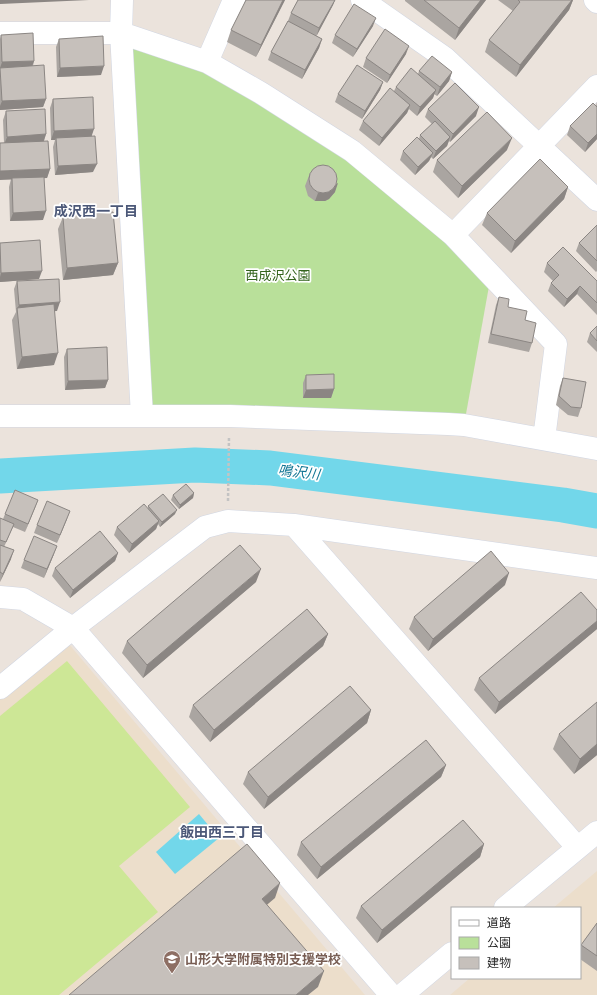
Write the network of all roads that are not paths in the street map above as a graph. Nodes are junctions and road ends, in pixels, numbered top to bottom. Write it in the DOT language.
graph roads {
  1 [pos="122,0"];
  2 [pos="234,0"];
  3 [pos="362,0"];
  4 [pos="0,33"];
  5 [pos="121,33"];
  6 [pos="207,62"];
  7 [pos="597,86"];
  8 [pos="540,146"];
  9 [pos="597,200"];
  10 [pos="453,235"];
  11 [pos="0,416"];
  12 [pos="142,416"];
  13 [pos="544,439"];
  14 [pos="597,449"];
  15 [pos="294,525"];
  16 [pos="597,568"];
  17 [pos="0,596"];
  18 [pos="73,628"];
  19 [pos="0,688"];
  20 [pos="597,832"];
  21 [pos="577,847"];
  22 [pos="506,907"];
  23 [pos="451,954"];
  24 [pos="391,995"];
  25 [pos="402,995"];
  1 -- 5 [label="street"];
  2 -- 6 [label="street"];
  3 -- 8 [label="street"];
  4 -- 5 [label="street"];
  5 -- 6 [label="street"];
  5 -- 12 [label="street"];
  6 -- 10 [label="street"];
  7 -- 8 [label="street"];
  8 -- 9 [label="street"];
  8 -- 10 [label="street"];
  10 -- 13 [label="street"];
  11 -- 12 [label="street"];
  12 -- 13 [label="street"];
  13 -- 14 [label="street"];
  15 -- 16 [label="street"];
  15 -- 18 [label="street"];
  15 -- 21 [label="street"];
  17 -- 18 [label="street"];
  18 -- 19 [label="street"];
  18 -- 24 [label="street"];
  20 -- 21 [label="street"];
  21 -- 22 [label="street"];
  23 -- 25 [label="street"];
}
